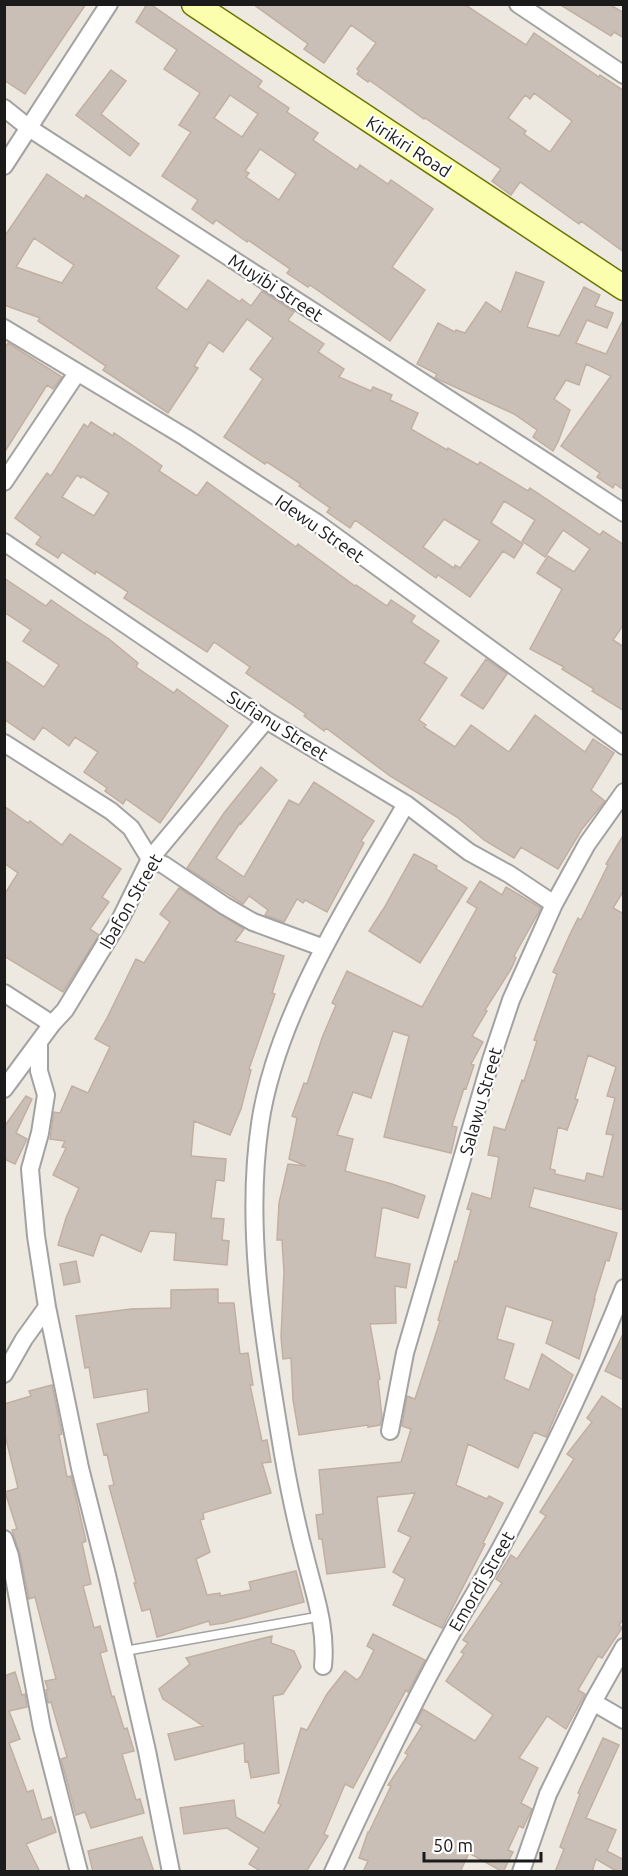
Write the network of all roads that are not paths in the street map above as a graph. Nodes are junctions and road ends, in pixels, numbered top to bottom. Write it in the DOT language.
graph roads {
  1 [pos="109,4"];
  2 [pos="194,4"];
  3 [pos="518,4"];
  4 [pos="624,75"];
  5 [pos="4,108"];
  6 [pos="29,128"];
  7 [pos="4,166"];
  8 [pos="624,288"];
  9 [pos="4,327"];
  10 [pos="77,373"];
  11 [pos="4,482"];
  12 [pos="624,513"];
  13 [pos="4,542"];
  14 [pos="266,720"];
  15 [pos="4,743"];
  16 [pos="624,746"];
  17 [pos="624,792"];
  18 [pos="406,804"];
  19 [pos="150,859"];
  20 [pos="554,904"];
  21 [pos="324,948"];
  22 [pos="4,993"];
  23 [pos="52,1024"];
  24 [pos="39,1043"];
  25 [pos="4,1089"];
  26 [pos="624,1288"];
  27 [pos="47,1307"];
  28 [pos="4,1374"];
  29 [pos="390,1431"];
  30 [pos="4,1539"];
  31 [pos="322,1616"];
  32 [pos="624,1647"];
  33 [pos="125,1651"];
  34 [pos="323,1666"];
  35 [pos="593,1702"];
  36 [pos="624,1720"];
  37 [pos="79,1872"];
  38 [pos="171,1872"];
  39 [pos="333,1872"];
  40 [pos="521,1872"];
  1 -- 6 [label="street"];
  2 -- 8 [label="main road, Kirikiri Road"];
  3 -- 4 [label="street"];
  5 -- 6 [label="street, Muyibi Street"];
  6 -- 7 [label="street"];
  6 -- 12 [label="street, Muyibi Street"];
  9 -- 10 [label="street, Idewu Street"];
  10 -- 11 [label="street"];
  10 -- 16 [label="street, Idewu Street"];
  13 -- 14 [label="street, Sufianu Street"];
  14 -- 18 [label="street, Sufianu Street"];
  14 -- 19 [label="street, Ibafon Street"];
  15 -- 19 [label="street"];
  17 -- 20 [label="street, Salawu Street"];
  18 -- 20 [label="street, Sufianu Street"];
  18 -- 21 [label="street"];
  19 -- 21 [label="street"];
  19 -- 23 [label="street, Ibafon Street"];
  20 -- 29 [label="street, Salawu Street"];
  21 -- 31 [label="street"];
  22 -- 23 [label="street"];
  23 -- 24 [label="street, Ibafon Street"];
  24 -- 25 [label="street, Ibafon Street"];
  24 -- 27 [label="street"];
  26 -- 39 [label="street, Emordi Street"];
  27 -- 28 [label="street"];
  27 -- 33 [label="street"];
  30 -- 37 [label="street"];
  31 -- 33 [label="lane"];
  31 -- 34 [label="street"];
  32 -- 35 [label="street"];
  33 -- 38 [label="street"];
  35 -- 36 [label="street"];
  35 -- 40 [label="street"];
}
